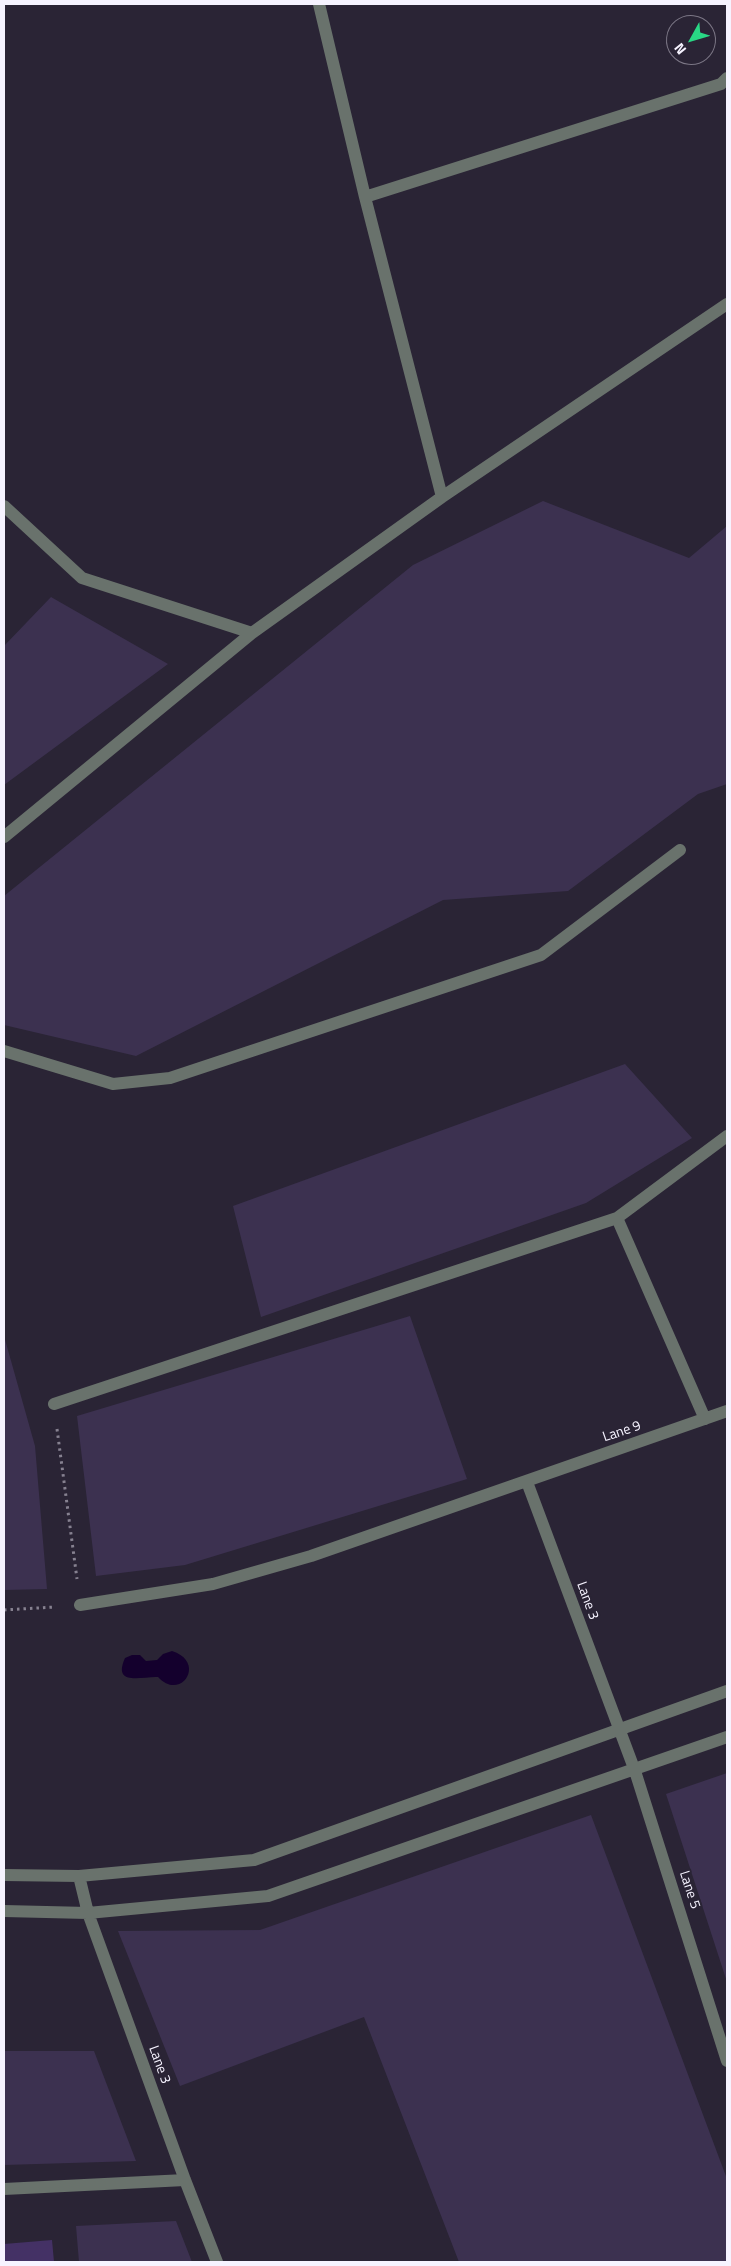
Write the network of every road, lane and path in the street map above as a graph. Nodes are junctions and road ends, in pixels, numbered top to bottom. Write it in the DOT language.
graph roads {
  1 [pos="319,4"];
  2 [pos="727,78"];
  3 [pos="366,197"];
  4 [pos="727,304"];
  5 [pos="442,497"];
  6 [pos="4,506"];
  7 [pos="252,633"];
  8 [pos="4,837"];
  9 [pos="680,850"];
  10 [pos="4,1051"];
  11 [pos="727,1136"];
  12 [pos="617,1218"];
  13 [pos="54,1404"];
  14 [pos="727,1411"];
  15 [pos="705,1419"];
  16 [pos="527,1482"];
  17 [pos="80,1605"];
  18 [pos="4,1610"];
  19 [pos="727,1691"];
  20 [pos="619,1730"];
  21 [pos="727,1738"];
  22 [pos="635,1771"];
  23 [pos="4,1875"];
  24 [pos="80,1876"];
  25 [pos="4,1910"];
  26 [pos="88,1913"];
  27 [pos="727,2061"];
  28 [pos="185,2180"];
  29 [pos="4,2190"];
  30 [pos="217,2262"];
  1 -- 3 [label="street"];
  2 -- 3 [label="street"];
  3 -- 5 [label="street"];
  4 -- 5 [label="street"];
  5 -- 7 [label="street"];
  6 -- 7 [label="street"];
  7 -- 8 [label="street"];
  9 -- 10 [label="street"];
  11 -- 12 [label="street"];
  12 -- 13 [label="street"];
  12 -- 15 [label="street"];
  13 -- 17 [label="path"];
  14 -- 15 [label="street, Lane 9"];
  15 -- 16 [label="street, Lane 9"];
  16 -- 17 [label="street, Lane 9"];
  16 -- 20 [label="street, Lane 3"];
  17 -- 18 [label="path"];
  19 -- 20 [label="street"];
  20 -- 22 [label="street, Lane 5"];
  20 -- 24 [label="street"];
  21 -- 22 [label="street"];
  22 -- 26 [label="street"];
  22 -- 27 [label="street, Lane 5"];
  23 -- 24 [label="street"];
  24 -- 26 [label="street, Lane 3"];
  25 -- 26 [label="street"];
  26 -- 28 [label="street, Lane 3"];
  28 -- 29 [label="street"];
  28 -- 30 [label="street, Lane 3"];
}
